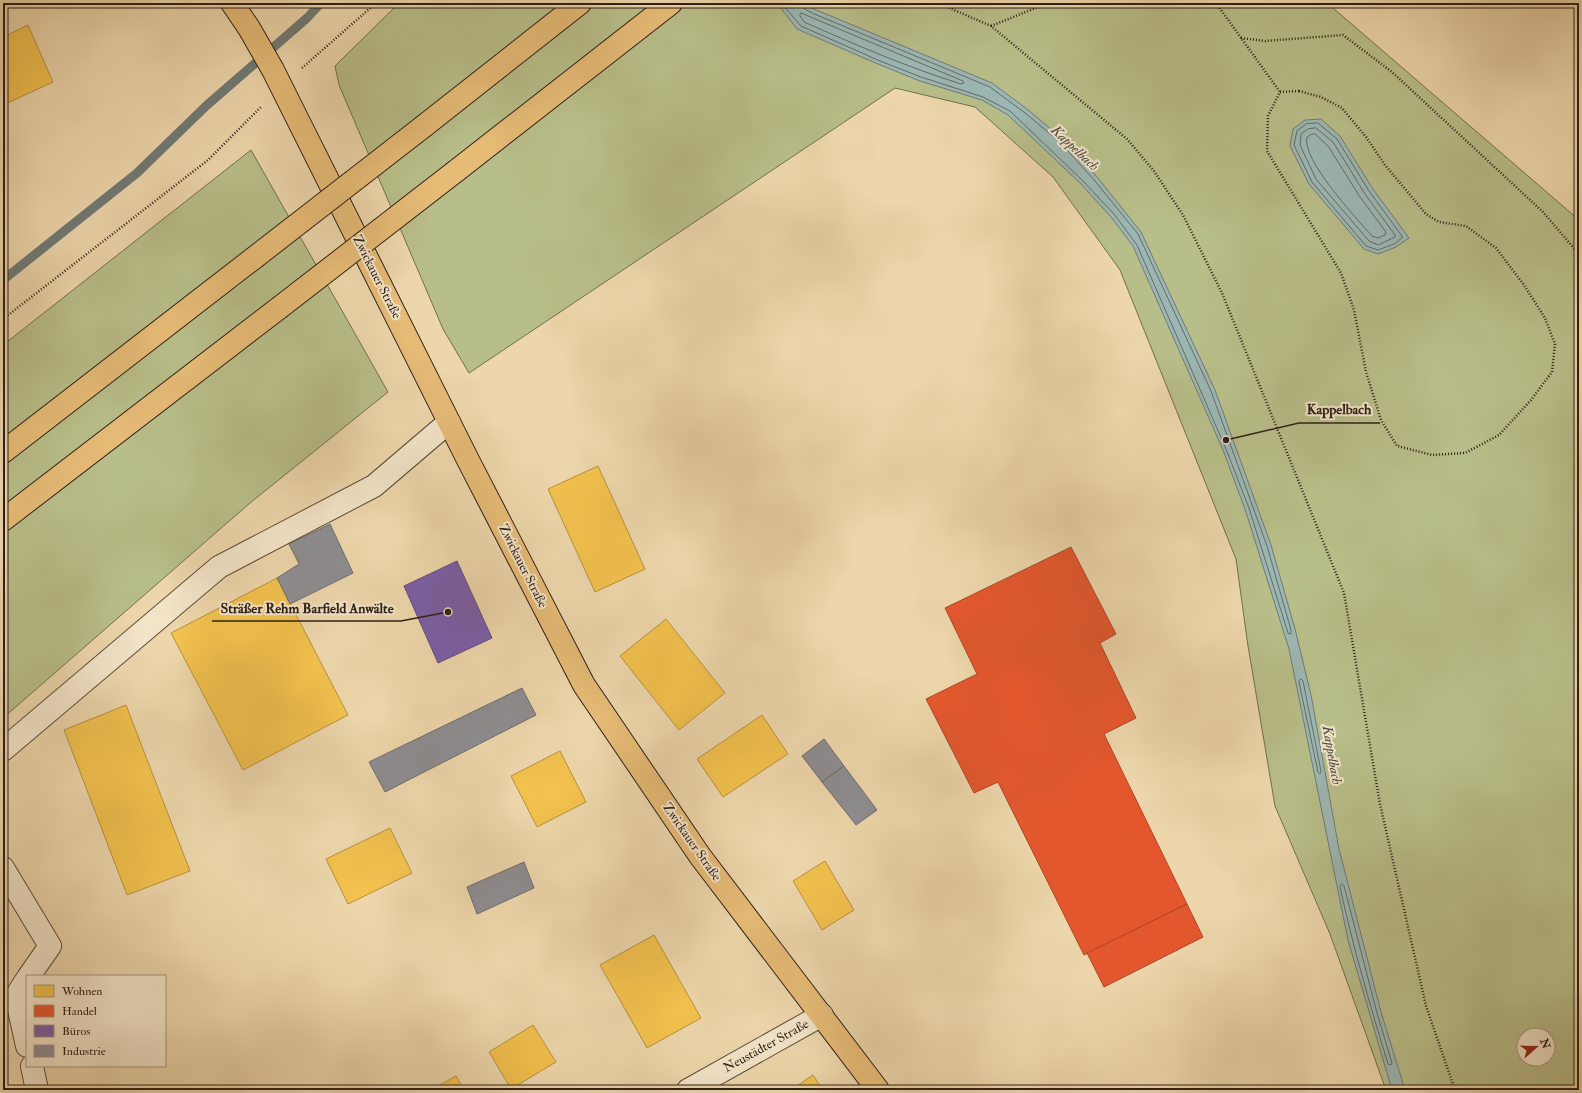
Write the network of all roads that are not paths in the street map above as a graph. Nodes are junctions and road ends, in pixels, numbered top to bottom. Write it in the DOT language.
graph roads {
  1 [pos="232,3"];
  2 [pos="580,3"];
  3 [pos="670,3"];
  4 [pos="449,422"];
  5 [pos="3,452"];
  6 [pos="3,520"];
  7 [pos="3,750"];
  8 [pos="3,868"];
  9 [pos="30,975"];
  10 [pos="26,981"];
  11 [pos="822,1015"];
  12 [pos="26,1041"];
  13 [pos="32,1067"];
  14 [pos="37,1090"];
  15 [pos="688,1090"];
  16 [pos="878,1090"];
  1 -- 4 [label="main road, Zwickauer Straße"];
  2 -- 5 [label="main road, bridge"];
  3 -- 6 [label="main road, bridge"];
  4 -- 7 [label="street"];
  4 -- 11 [label="main road, Zwickauer Straße"];
  8 -- 9 [label="street"];
  10 -- 12 [label="street"];
  11 -- 15 [label="street, Neustädter Straße"];
  11 -- 16 [label="main road, Zwickauer Straße"];
  13 -- 14 [label="street"];
}
